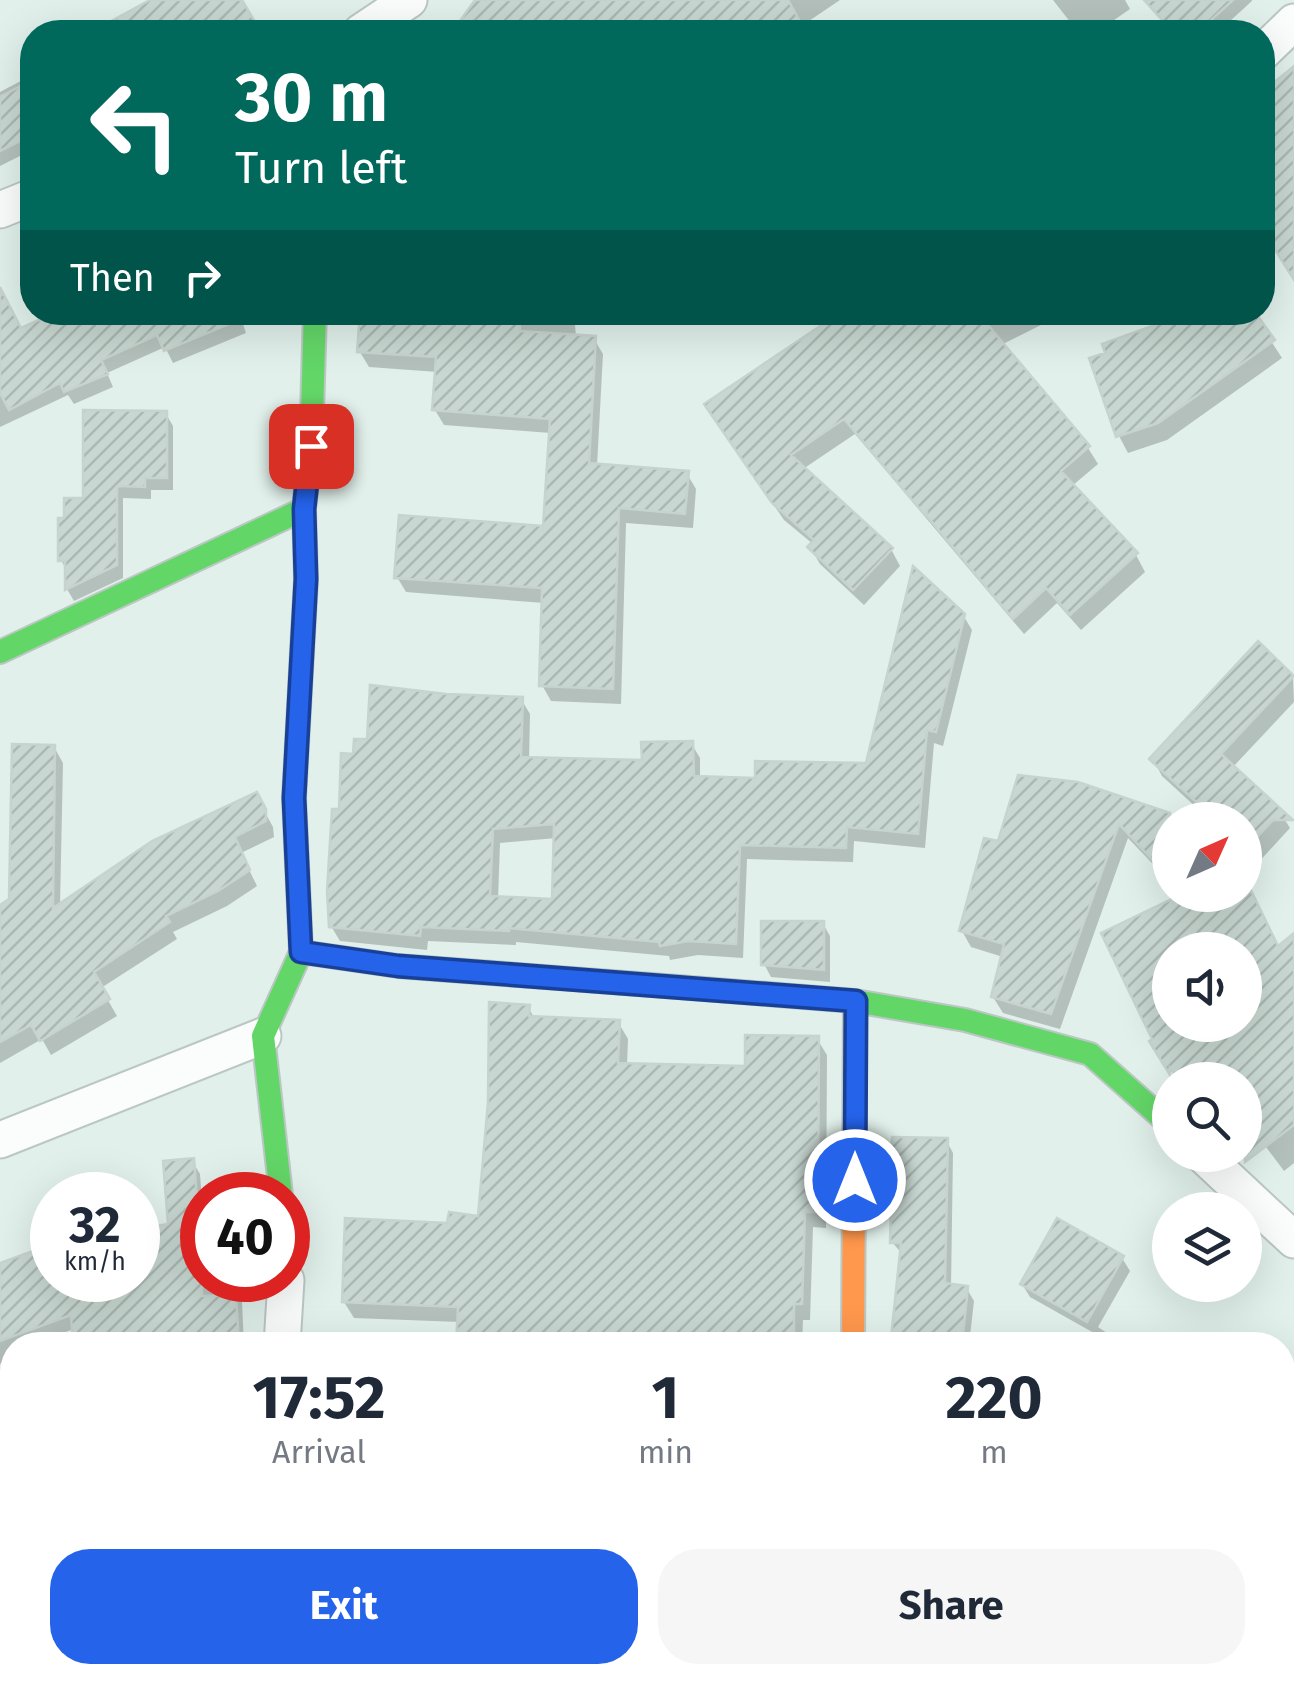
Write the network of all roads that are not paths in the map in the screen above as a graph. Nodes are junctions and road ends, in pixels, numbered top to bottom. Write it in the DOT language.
graph roads {
  1 [pos="409,0"];
  2 [pos="380,20"];
  3 [pos="1294,22"];
  4 [pos="1275,40"];
  5 [pos="314,325"];
  6 [pos="304,509"];
  7 [pos="0,652"];
  8 [pos="301,952"];
  9 [pos="856,1001"];
  10 [pos="263,1036"];
  11 [pos="1152,1110"];
  12 [pos="0,1140"];
  13 [pos="278,1172"];
  14 [pos="1221,1172"];
  15 [pos="1294,1240"];
  16 [pos="285,1302"];
  17 [pos="283,1332"];
  18 [pos="853,1332"];
  1 -- 2 [label="street"];
  3 -- 4 [label="street"];
  5 -- 6 [label="street"];
  6 -- 7 [label="street"];
  6 -- 8 [label="street"];
  8 -- 9 [label="street"];
  8 -- 10 [label="street"];
  9 -- 11 [label="street"];
  9 -- 18 [label="street"];
  10 -- 12 [label="street"];
  10 -- 13 [label="street"];
  14 -- 15 [label="street"];
  16 -- 17 [label="street"];
}
